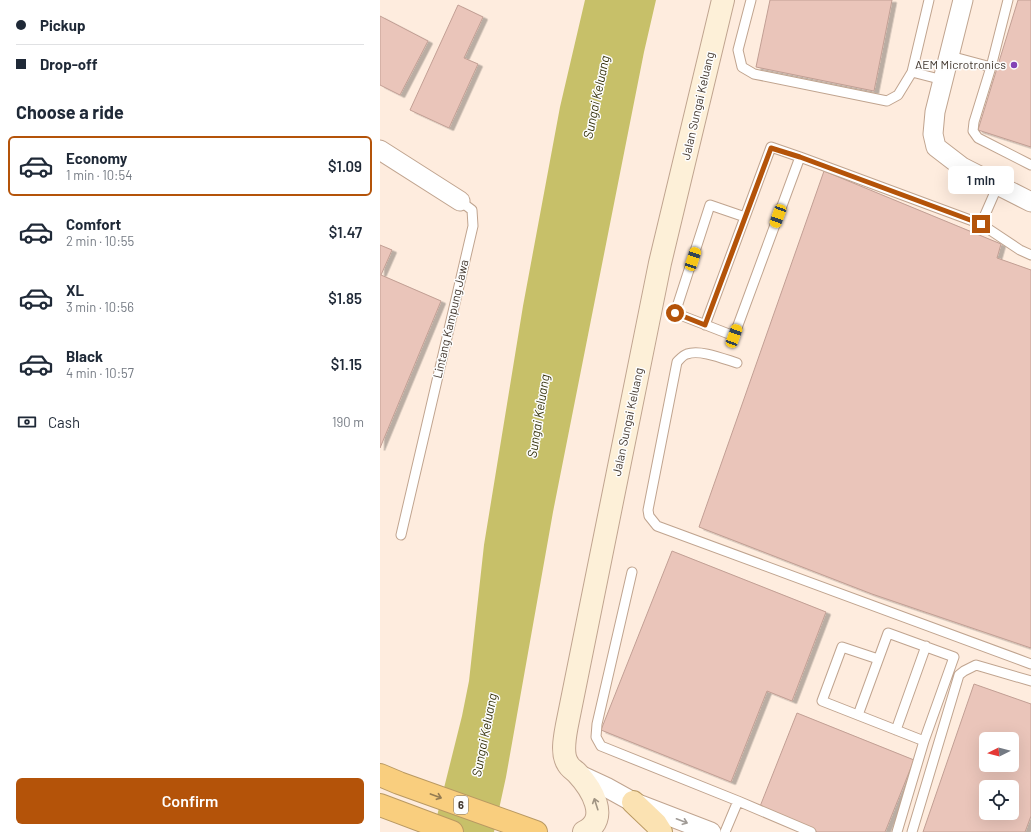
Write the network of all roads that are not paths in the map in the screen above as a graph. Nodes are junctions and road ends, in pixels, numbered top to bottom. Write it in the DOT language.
graph roads {
  1 [pos="723,0"];
  2 [pos="751,0"];
  3 [pos="929,0"];
  4 [pos="964,0"];
  5 [pos="1008,0"];
  6 [pos="950,56"];
  7 [pos="991,67"];
  8 [pos="912,72"];
  9 [pos="943,80"];
  10 [pos="380,150"];
  11 [pos="800,157"];
  12 [pos="1031,165"];
  13 [pos="998,185"];
  14 [pos="460,201"];
  15 [pos="1031,202"];
  16 [pos="745,217"];
  17 [pos="981,224"];
  18 [pos="1031,255"];
  19 [pos="705,325"];
  20 [pos="737,363"];
  21 [pos="402,535"];
  22 [pos="632,572"];
  23 [pos="926,646"];
  24 [pos="878,659"];
  25 [pos="1031,664"];
  26 [pos="1031,681"];
  27 [pos="858,715"];
  28 [pos="896,730"];
  29 [pos="924,741"];
  30 [pos="578,774"];
  31 [pos="390,779"];
  32 [pos="738,800"];
  33 [pos="633,802"];
  34 [pos="384,806"];
  35 [pos="529,830"];
  36 [pos="452,832"];
  37 [pos="584,832"];
  38 [pos="661,832"];
  39 [pos="712,832"];
  40 [pos="725,832"];
  41 [pos="811,832"];
  42 [pos="897,832"];
  43 [pos="912,832"];
  1 -- 30 [label="street, Jalan Sungai Keluang"];
  2 -- 8 [label="lane"];
  3 -- 8 [label="lane"];
  4 -- 6 [label="street"];
  5 -- 7 [label="lane"];
  6 -- 7 [label="lane"];
  6 -- 9 [label="street"];
  7 -- 12 [label="lane"];
  8 -- 9 [label="lane"];
  9 -- 13 [label="street"];
  10 -- 14 [label="street, Lintang Kampung Jawa"];
  11 -- 16 [label="lane"];
  11 -- 17 [label="lane"];
  11 -- 19 [label="lane"];
  13 -- 15 [label="street"];
  13 -- 17 [label="lane"];
  14 -- 21 [label="lane, Lintang Kampung Jawa"];
  16 -- 19 [label="lane"];
  16 -- 19 [label="lane"];
  17 -- 18 [label="lane"];
  20 -- 25 [label="lane"];
  22 -- 32 [label="lane"];
  23 -- 24 [label="lane"];
  23 -- 28 [label="lane"];
  23 -- 29 [label="lane"];
  24 -- 27 [label="lane"];
  24 -- 27 [label="lane"];
  26 -- 43 [label="lane"];
  27 -- 28 [label="lane"];
  28 -- 29 [label="lane"];
  29 -- 42 [label="lane"];
  30 -- 33 [label="street"];
  37 -- 30 [label="street, Jalan Sungai Keluang, one-way"];
  31 -- 35 [label="highway, 6, one-way"];
  32 -- 40 [label="lane"];
  32 -- 41 [label="lane"];
  33 -- 38 [label="main road"];
  33 -- 39 [label="street, one-way"];
  34 -- 36 [label="highway, 6"];
}
